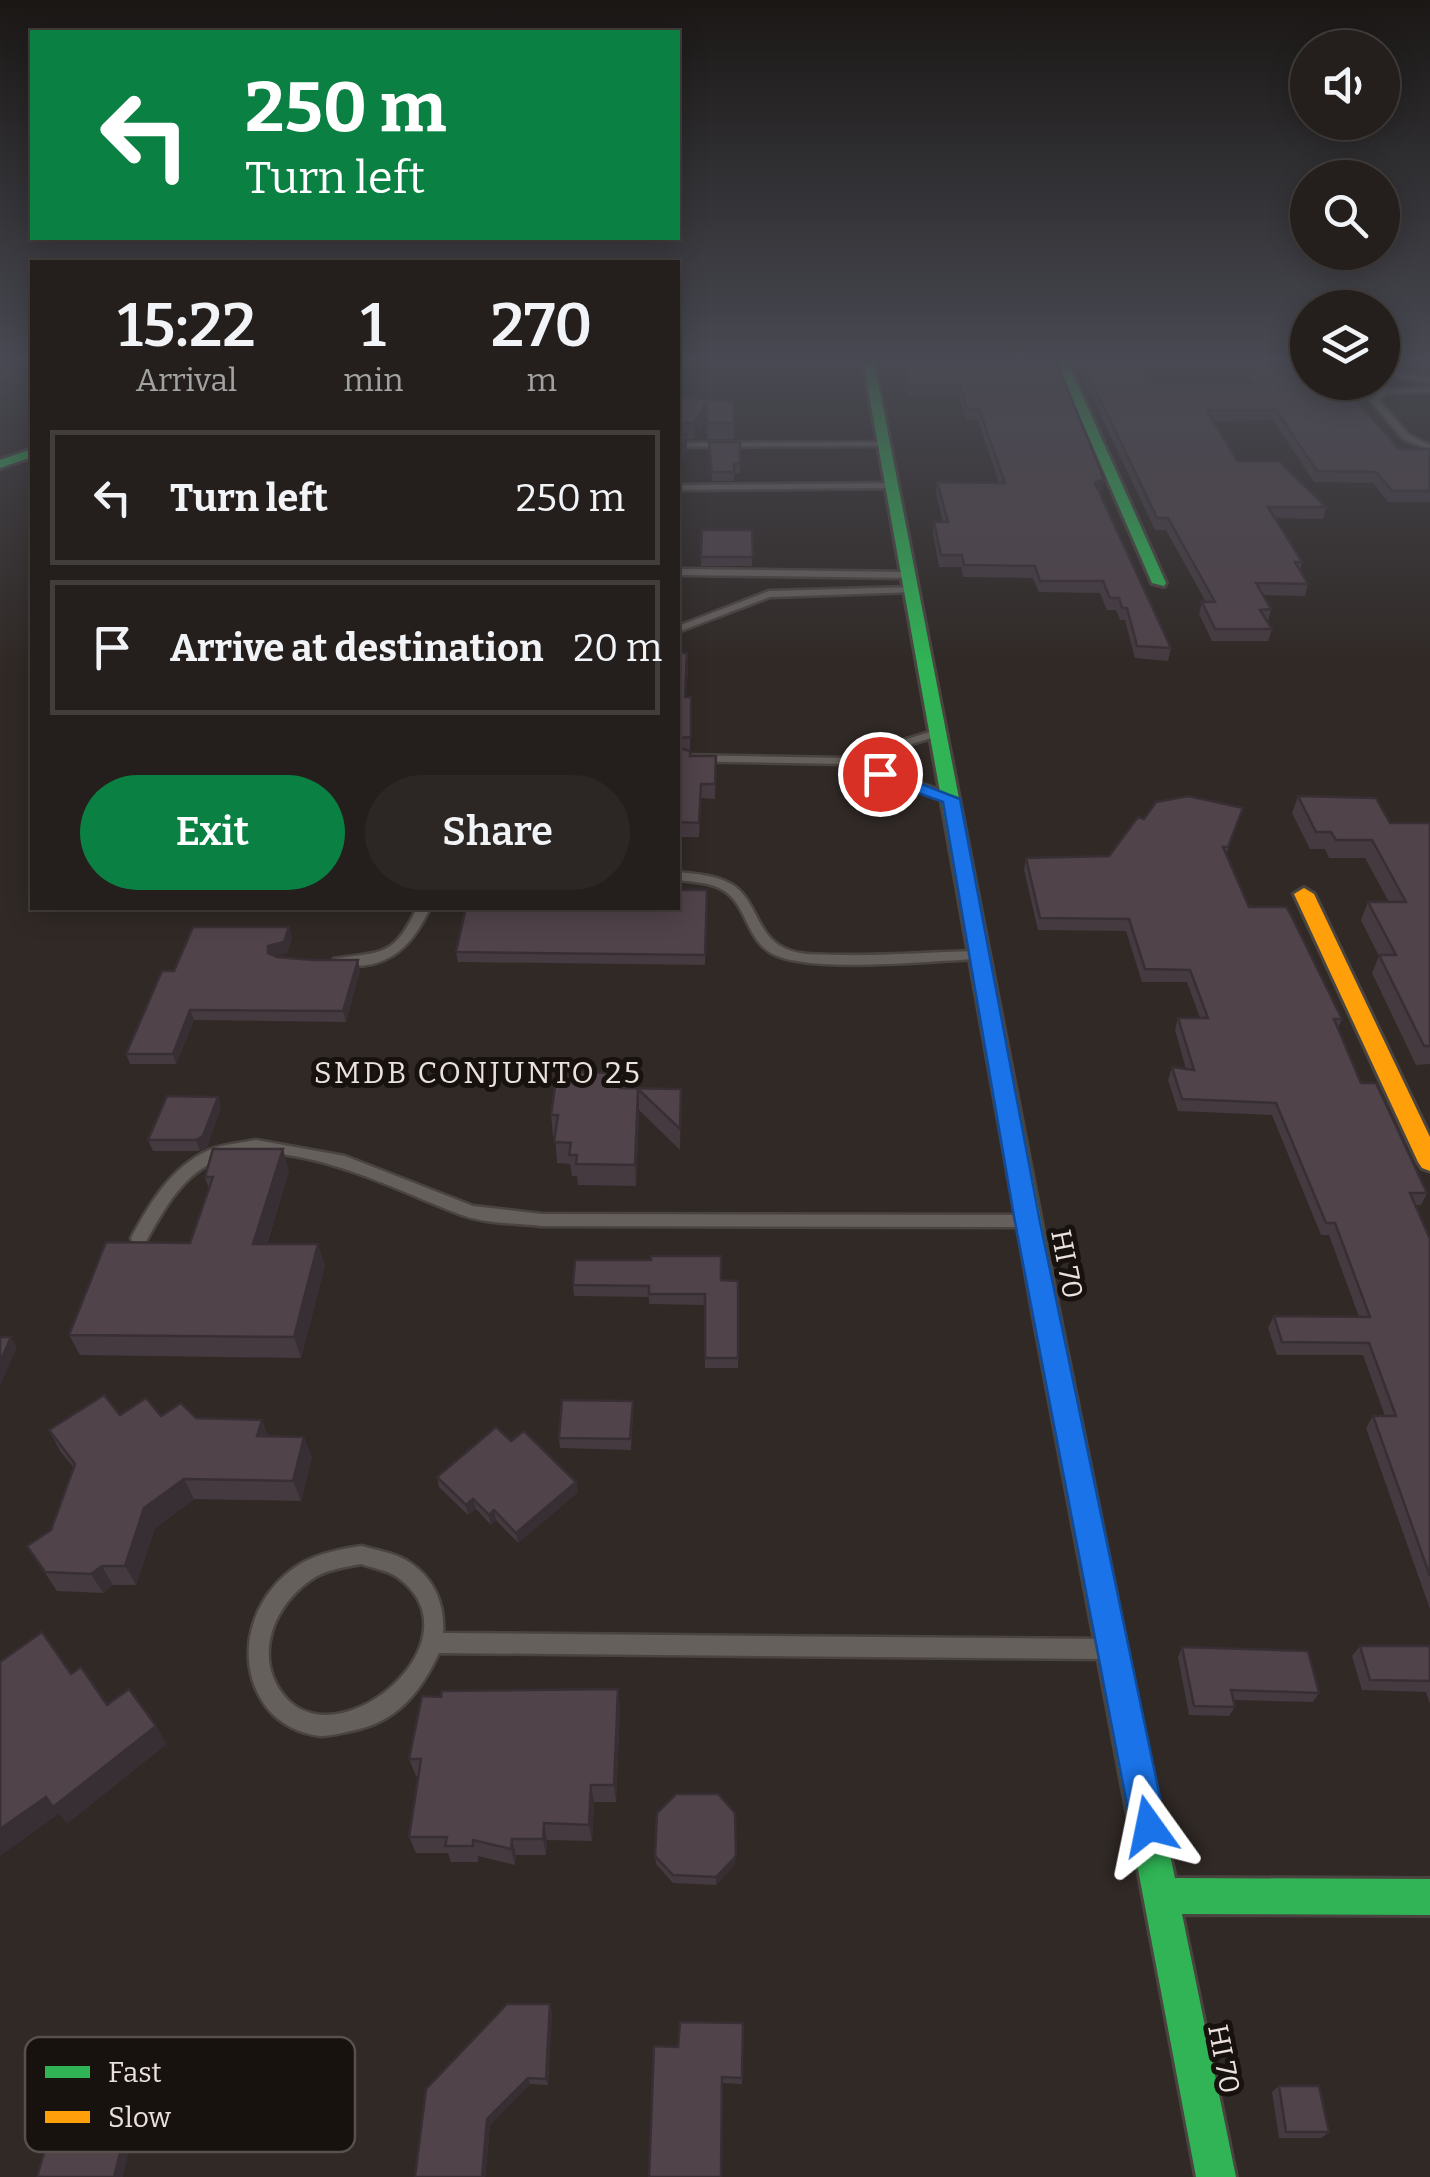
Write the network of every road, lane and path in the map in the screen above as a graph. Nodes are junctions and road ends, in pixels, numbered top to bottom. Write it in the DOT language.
graph roads {
  1 [pos="888,463"];
  2 [pos="1106,463"];
  3 [pos="892,486"];
  4 [pos="680,488"];
  5 [pos="680,572"];
  6 [pos="910,582"];
  7 [pos="1159,582"];
  8 [pos="680,628"];
  9 [pos="940,732"];
  10 [pos="680,758"];
  11 [pos="845,761"];
  12 [pos="951,799"];
  13 [pos="680,876"];
  14 [pos="1304,894"];
  15 [pos="422,910"];
  16 [pos="978,956"];
  17 [pos="330,962"];
  18 [pos="1430,1162"];
  19 [pos="1028,1222"];
  20 [pos="139,1238"];
  21 [pos="433,1643"];
  22 [pos="1112,1649"];
  23 [pos="1164,1896"];
  24 [pos="1430,1896"];
  25 [pos="1216,2177"];
  1 -- 3 [label="street, HI 70"];
  2 -- 7 [label="street"];
  3 -- 4 [label="lane"];
  3 -- 6 [label="street, HI 70"];
  5 -- 6 [label="lane"];
  6 -- 8 [label="lane"];
  6 -- 9 [label="street, HI 70"];
  9 -- 11 [label="lane"];
  9 -- 12 [label="street, HI 70"];
  10 -- 11 [label="lane"];
  11 -- 12 [label="lane"];
  12 -- 16 [label="street, HI 70"];
  13 -- 16 [label="lane"];
  14 -- 18 [label="street"];
  15 -- 17 [label="lane"];
  16 -- 19 [label="street, HI 70"];
  19 -- 20 [label="lane"];
  19 -- 22 [label="street, HI 70"];
  21 -- 21 [label="lane"];
  21 -- 22 [label="lane"];
  22 -- 23 [label="street, HI 70"];
  23 -- 24 [label="street"];
  23 -- 25 [label="street, HI 70"];
}
